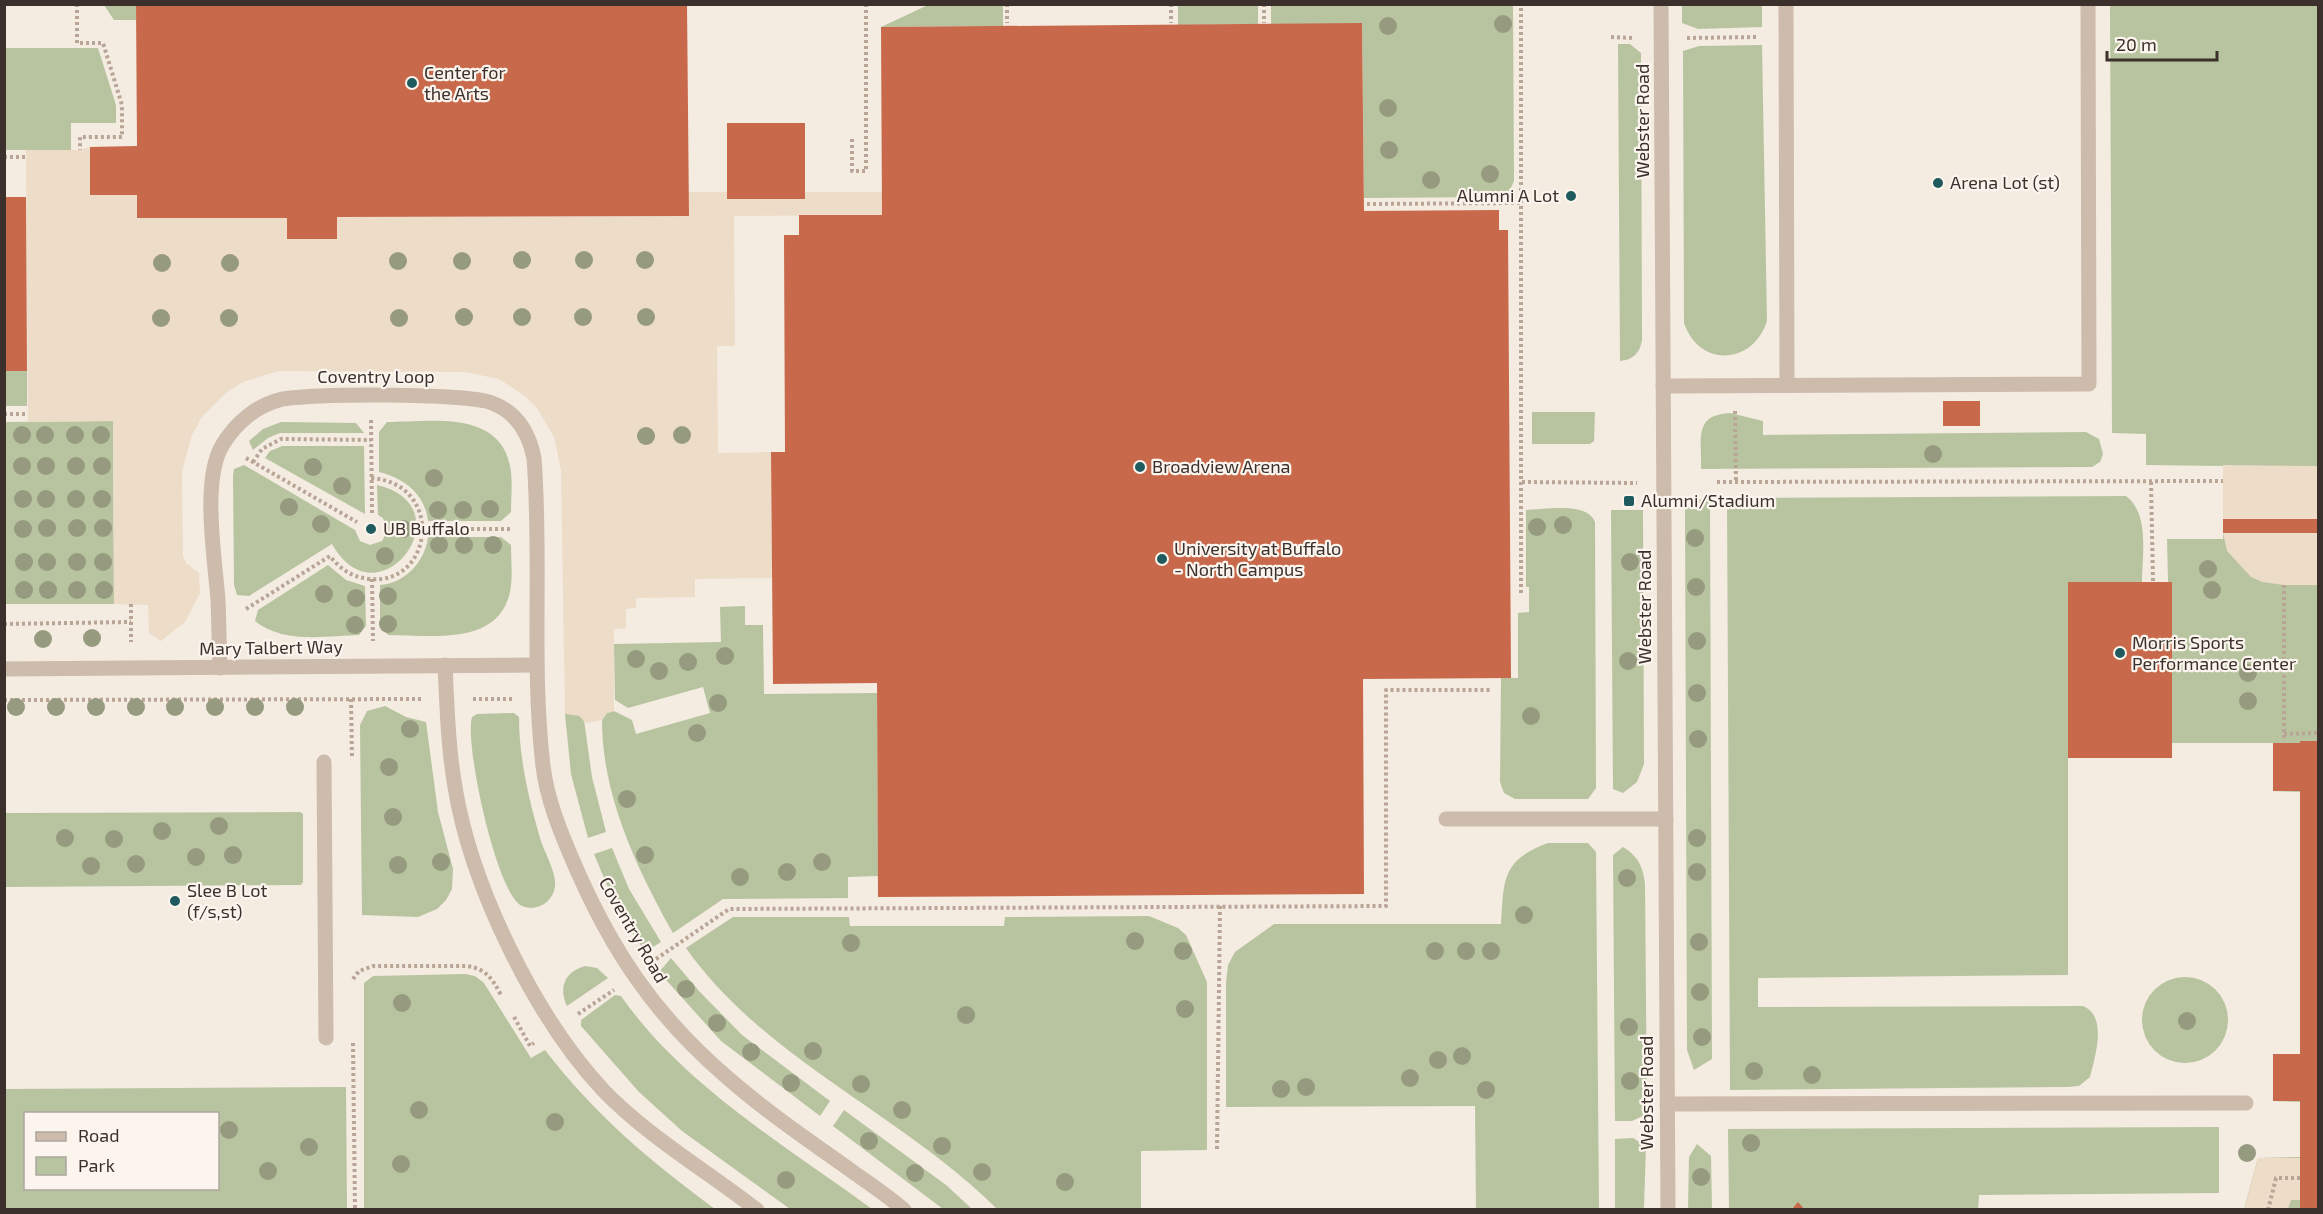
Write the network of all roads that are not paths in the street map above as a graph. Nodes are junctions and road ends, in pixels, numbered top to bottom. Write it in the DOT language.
graph roads {
  1 [pos="1661,4"];
  2 [pos="1786,4"];
  3 [pos="2088,4"];
  4 [pos="1787,385"];
  5 [pos="1663,386"];
  6 [pos="445,665"];
  7 [pos="537,665"];
  8 [pos="220,668"];
  9 [pos="4,669"];
  10 [pos="324,762"];
  11 [pos="1446,819"];
  12 [pos="1666,819"];
  13 [pos="326,1038"];
  14 [pos="2246,1103"];
  15 [pos="1667,1104"];
  16 [pos="757,1209"];
  17 [pos="904,1209"];
  18 [pos="1668,1209"];
  1 -- 5 [label="street, Webster Road"];
  2 -- 4 [label="street"];
  3 -- 4 [label="street"];
  4 -- 5 [label="street"];
  5 -- 12 [label="street, Webster Road"];
  6 -- 7 [label="street, Mary Talbert Way"];
  6 -- 8 [label="street, Mary Talbert Way"];
  6 -- 16 [label="street"];
  7 -- 8 [label="street, Coventry Loop"];
  7 -- 17 [label="street, Coventry Road"];
  8 -- 9 [label="street, Mary Talbert Way"];
  10 -- 13 [label="street"];
  11 -- 12 [label="street"];
  12 -- 15 [label="street, Webster Road"];
  14 -- 15 [label="street"];
  15 -- 18 [label="street, Webster Road"];
}
